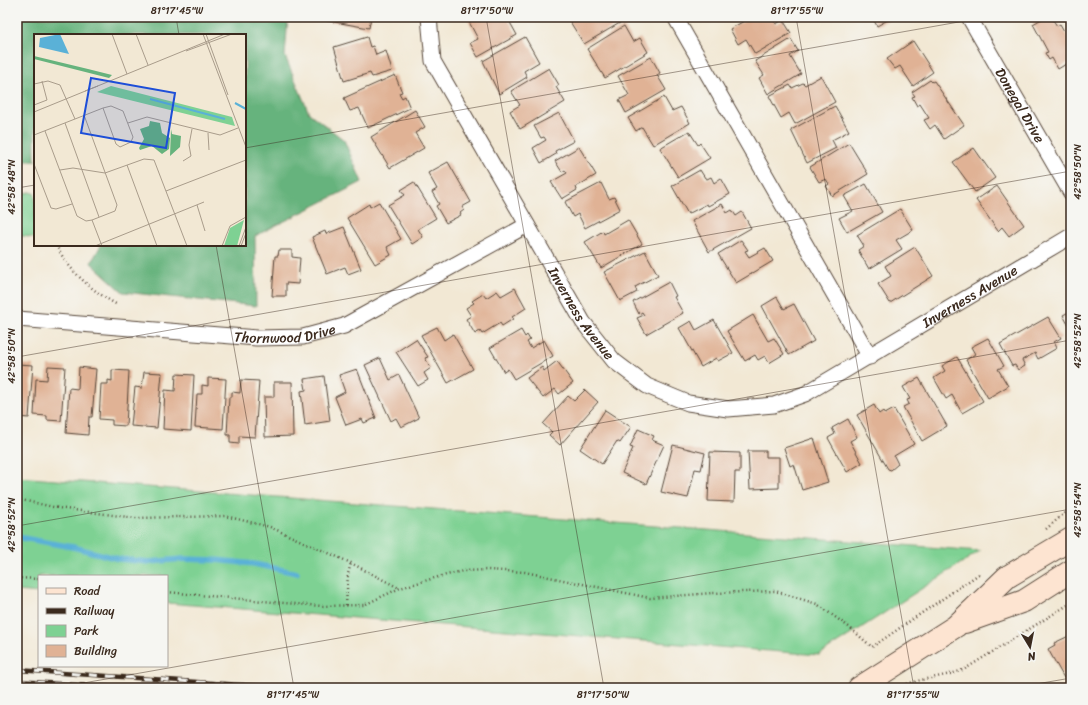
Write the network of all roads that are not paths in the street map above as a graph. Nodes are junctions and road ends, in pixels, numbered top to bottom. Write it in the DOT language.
graph roads {
  1 [pos="429,17"];
  2 [pos="675,17"];
  3 [pos="968,17"];
  4 [pos="1071,193"];
  5 [pos="527,225"];
  6 [pos="1071,236"];
  7 [pos="17,319"];
  8 [pos="870,357"];
  9 [pos="1071,539"];
  10 [pos="1071,571"];
  11 [pos="956,626"];
  12 [pos="859,688"];
  1 -- 5 [label="street, Inverness Avenue"];
  2 -- 8 [label="street"];
  3 -- 4 [label="street, Donegal Drive"];
  5 -- 7 [label="street, Thornwood Drive"];
  5 -- 8 [label="street, Inverness Avenue"];
  6 -- 8 [label="street, Inverness Avenue"];
  9 -- 11 [label="main road"];
  10 -- 11 [label="main road"];
  11 -- 12 [label="main road"];
}
